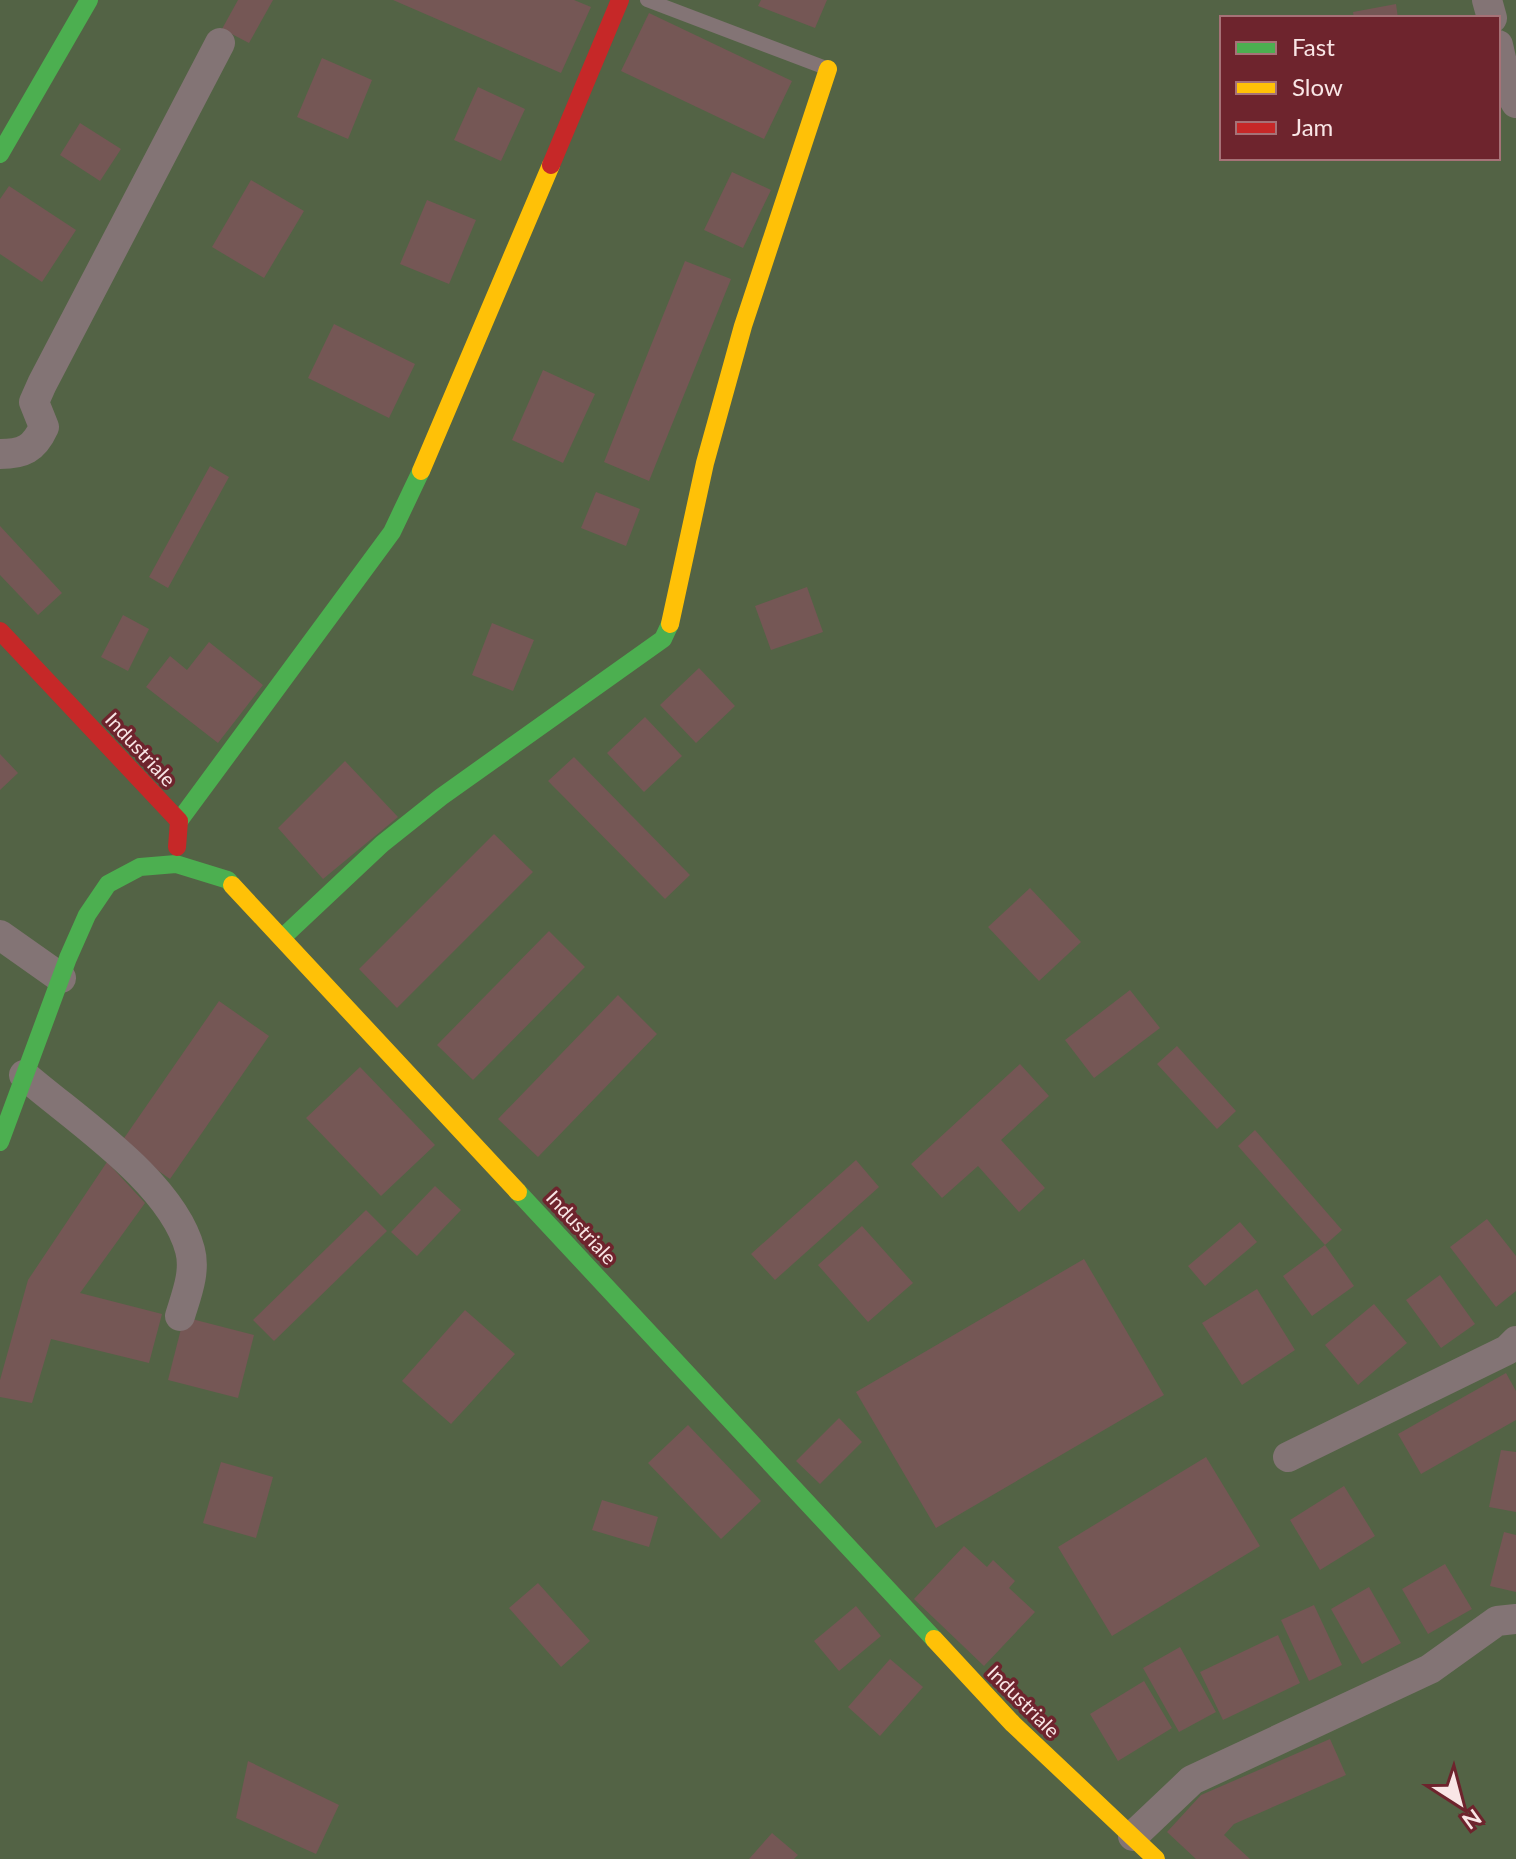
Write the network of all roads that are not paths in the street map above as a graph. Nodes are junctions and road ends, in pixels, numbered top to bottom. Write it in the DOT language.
graph roads {
  1 [pos="89,0"];
  2 [pos="620,0"];
  3 [pos="647,0"];
  4 [pos="220,43"];
  5 [pos="1500,54"];
  6 [pos="828,69"];
  7 [pos="1516,103"];
  8 [pos="0,154"];
  9 [pos="0,454"];
  10 [pos="0,631"];
  11 [pos="179,821"];
  12 [pos="176,864"];
  13 [pos="0,935"];
  14 [pos="283,937"];
  15 [pos="61,978"];
  16 [pos="24,1075"];
  17 [pos="0,1142"];
  18 [pos="180,1316"];
  19 [pos="1513,1350"];
  20 [pos="1288,1457"];
  21 [pos="1516,1619"];
  22 [pos="1133,1836"];
  23 [pos="1156,1859"];
  1 -- 8 [label="street"];
  2 -- 11 [label="street"];
  3 -- 6 [label="lane"];
  4 -- 9 [label="street"];
  5 -- 7 [label="street"];
  6 -- 14 [label="street"];
  10 -- 11 [label="street, Industriale"];
  11 -- 12 [label="street"];
  12 -- 14 [label="street, Industriale"];
  12 -- 15 [label="street"];
  13 -- 15 [label="street"];
  14 -- 22 [label="street, Industriale"];
  15 -- 16 [label="street"];
  16 -- 17 [label="street"];
  16 -- 18 [label="street"];
  19 -- 20 [label="street"];
  21 -- 22 [label="street"];
  22 -- 23 [label="street, Industriale"];
}
